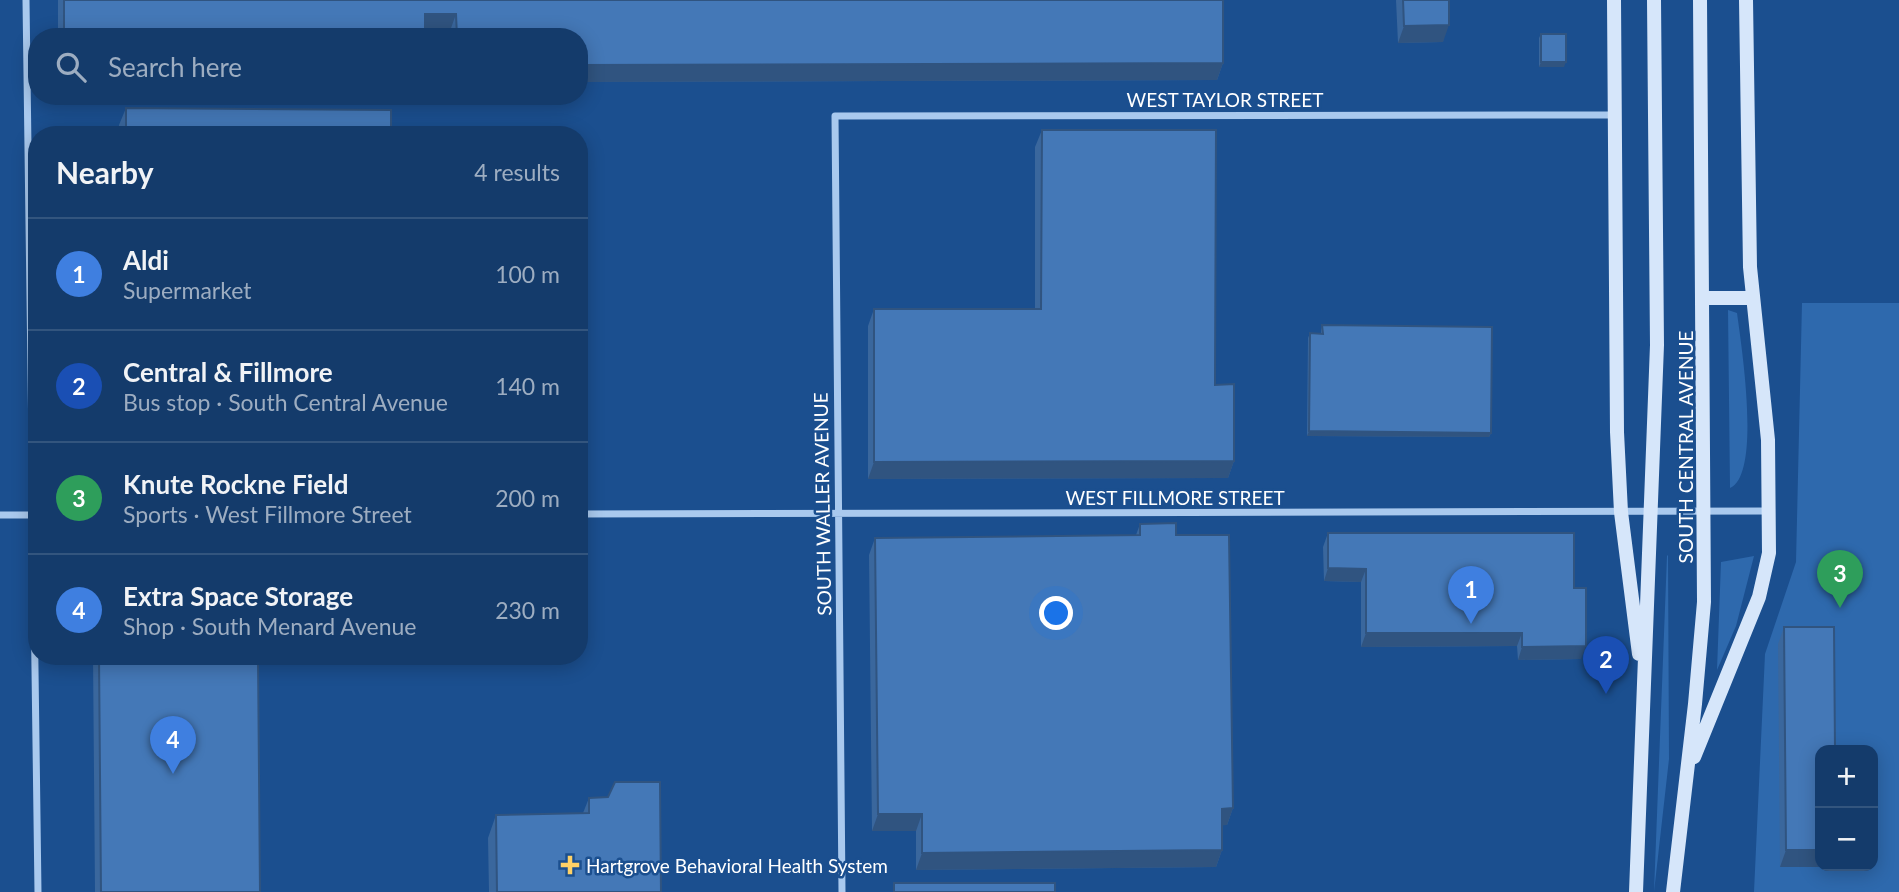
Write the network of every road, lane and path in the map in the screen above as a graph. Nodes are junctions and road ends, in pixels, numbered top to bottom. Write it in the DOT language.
graph roads {
  1 [pos="26,0"];
  2 [pos="1614,0"];
  3 [pos="1654,0"];
  4 [pos="1700,0"];
  5 [pos="1746,0"];
  6 [pos="1615,115"];
  7 [pos="835,116"];
  8 [pos="28,126"];
  9 [pos="1703,298"];
  10 [pos="1753,298"];
  11 [pos="1705,511"];
  12 [pos="1621,512"];
  13 [pos="1653,512"];
  14 [pos="1770,512"];
  15 [pos="838,513"];
  16 [pos="588,514"];
  17 [pos="0,515"];
  18 [pos="28,515"];
  19 [pos="36,665"];
  20 [pos="1644,694"];
  21 [pos="1688,772"];
  22 [pos="38,892"];
  23 [pos="842,892"];
  24 [pos="1636,892"];
  25 [pos="1673,892"];
  1 -- 8 [label="street"];
  2 -- 6 [label="main road"];
  3 -- 13 [label="main road, SOUTH CENTRAL AVENUE"];
  4 -- 9 [label="main road, SOUTH CENTRAL AVENUE"];
  5 -- 10 [label="main road"];
  6 -- 7 [label="street, WEST TAYLOR STREET"];
  6 -- 12 [label="main road"];
  7 -- 15 [label="street, SOUTH WALLER AVENUE"];
  9 -- 10 [label="main road"];
  9 -- 11 [label="main road, SOUTH CENTRAL AVENUE"];
  10 -- 14 [label="main road"];
  11 -- 13 [label="street, WEST FILLMORE STREET"];
  11 -- 14 [label="street, WEST FILLMORE STREET"];
  11 -- 21 [label="main road, SOUTH CENTRAL AVENUE"];
  12 -- 13 [label="street, WEST FILLMORE STREET"];
  12 -- 15 [label="street, WEST FILLMORE STREET"];
  12 -- 20 [label="main road"];
  13 -- 20 [label="main road, SOUTH CENTRAL AVENUE"];
  14 -- 21 [label="main road"];
  15 -- 16 [label="street, WEST FILLMORE STREET"];
  15 -- 23 [label="street, SOUTH WALLER AVENUE"];
  17 -- 18 [label="street"];
  19 -- 22 [label="street"];
  20 -- 24 [label="main road, SOUTH CENTRAL AVENUE"];
  21 -- 25 [label="main road, SOUTH CENTRAL AVENUE"];
}
